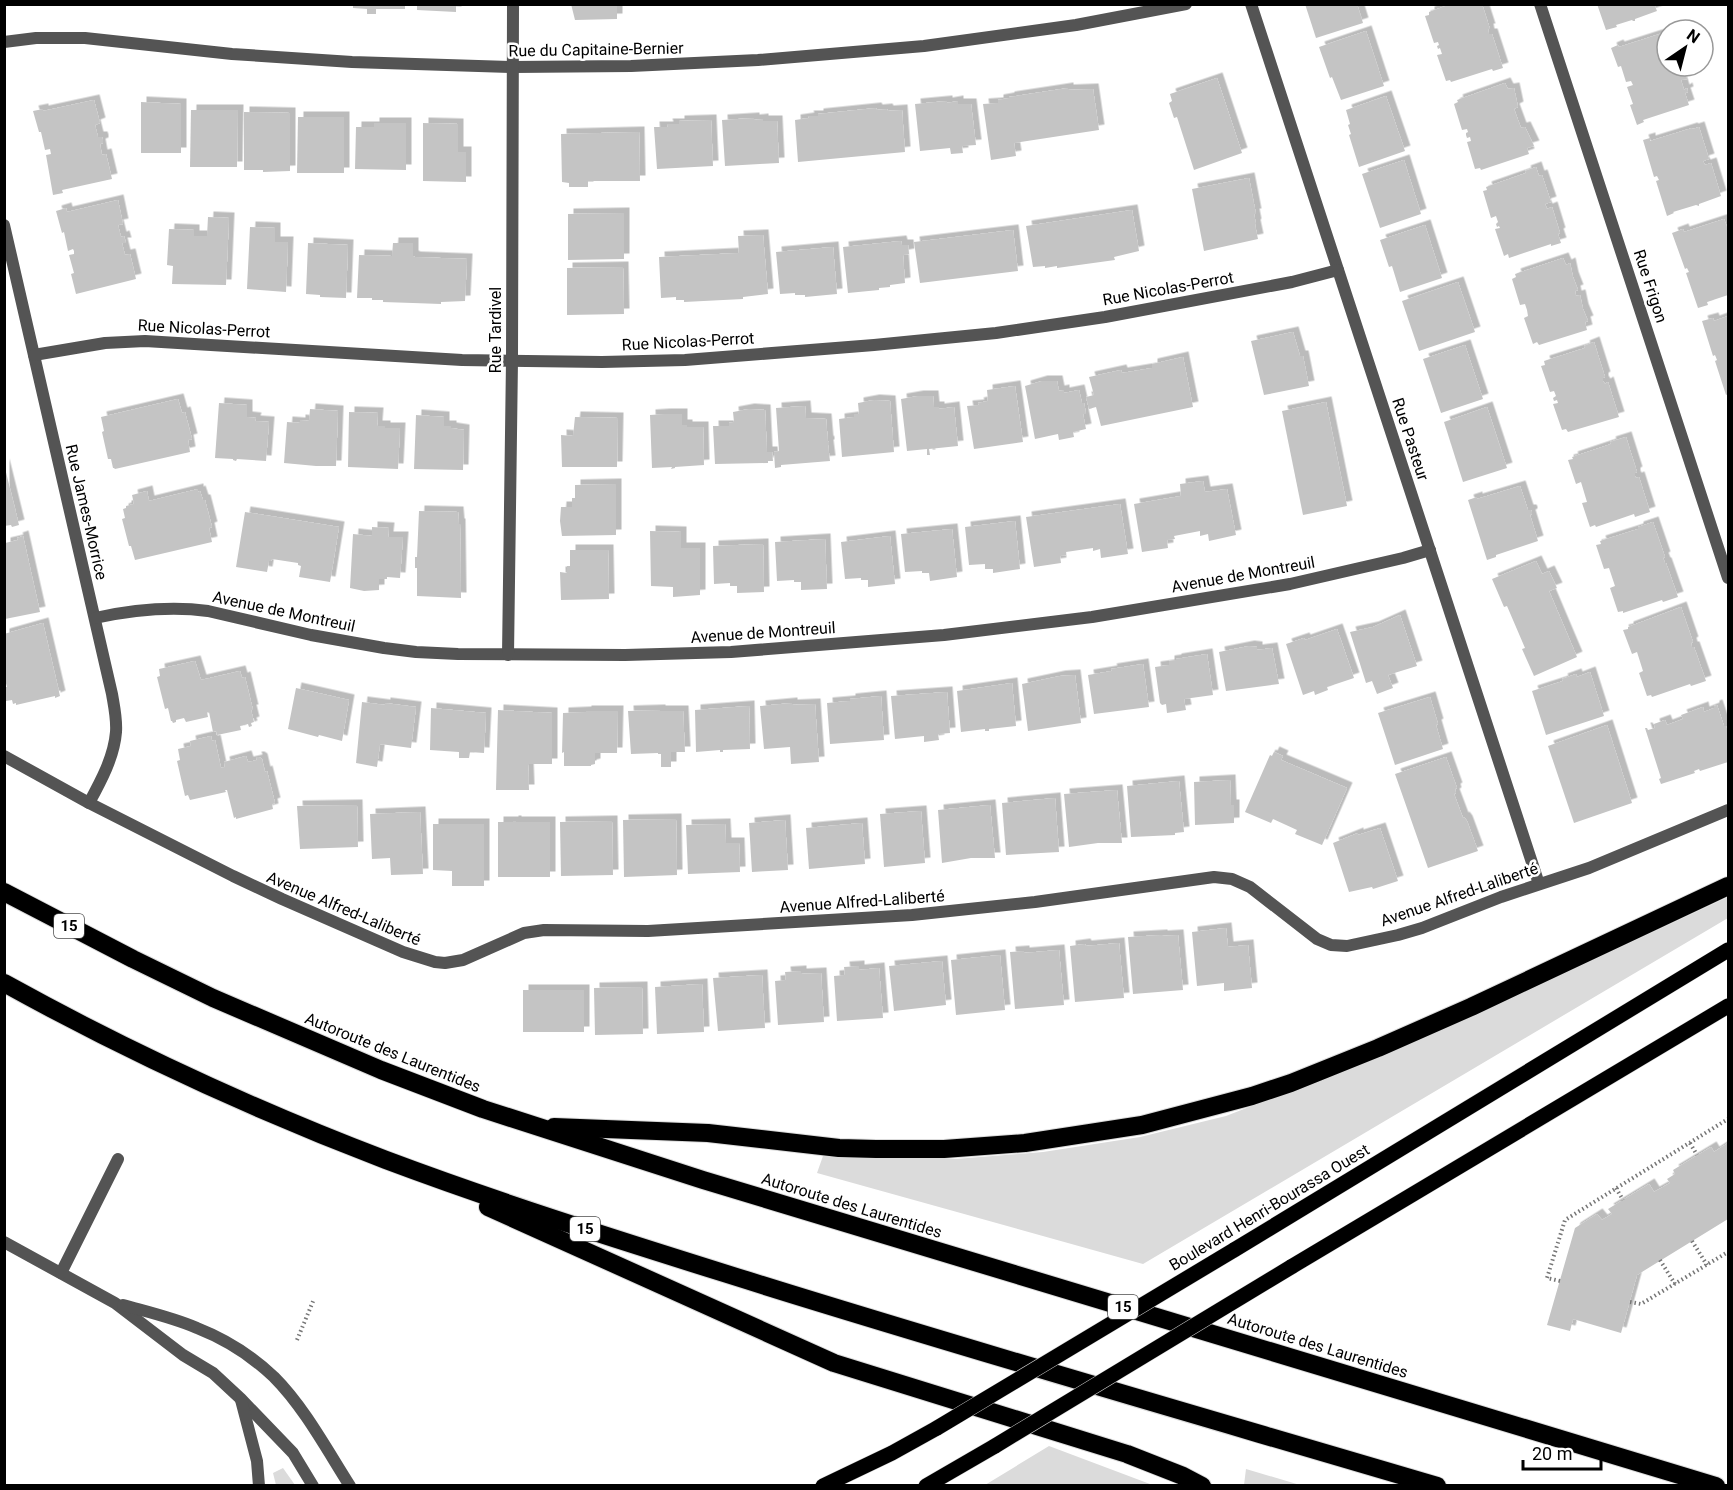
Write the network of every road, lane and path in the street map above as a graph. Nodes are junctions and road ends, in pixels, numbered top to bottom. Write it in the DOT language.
graph roads {
  1 [pos="513,4"];
  2 [pos="1186,4"];
  3 [pos="1251,4"];
  4 [pos="1540,4"];
  5 [pos="4,42"];
  6 [pos="513,67"];
  7 [pos="4,225"];
  8 [pos="1338,270"];
  9 [pos="34,355"];
  10 [pos="512,360"];
  11 [pos="1430,550"];
  12 [pos="1728,578"];
  13 [pos="95,618"];
  14 [pos="508,655"];
  15 [pos="4,756"];
  16 [pos="89,803"];
  17 [pos="1728,810"];
  18 [pos="1539,884"];
  19 [pos="1728,886"];
  20 [pos="4,892"];
  21 [pos="1728,950"];
  22 [pos="4,983"];
  23 [pos="1728,1006"];
  24 [pos="1728,1119"];
  25 [pos="531,1126"];
  26 [pos="1690,1143"];
  27 [pos="360,1150"];
  28 [pos="1697,1155"];
  29 [pos="118,1159"];
  30 [pos="1616,1188"];
  31 [pos="1623,1200"];
  32 [pos="1692,1241"];
  33 [pos="4,1242"];
  34 [pos="1728,1252"];
  35 [pos="1660,1260"];
  36 [pos="1707,1265"];
  37 [pos="61,1273"];
  38 [pos="1560,1281"];
  39 [pos="1675,1284"];
  40 [pos="314,1299"];
  41 [pos="1630,1302"];
  42 [pos="115,1303"];
  43 [pos="297,1340"];
  44 [pos="241,1399"];
  45 [pos="259,1485"];
  46 [pos="313,1485"];
  47 [pos="350,1485"];
  48 [pos="823,1485"];
  49 [pos="926,1485"];
  50 [pos="1202,1485"];
  51 [pos="1437,1485"];
  52 [pos="1716,1485"];
  1 -- 6 [label="street, Rue Tardivel"];
  2 -- 6 [label="street, Rue du Capitaine-Bernier"];
  3 -- 8 [label="street, Rue Pasteur"];
  4 -- 12 [label="street, Rue Frigon"];
  5 -- 6 [label="street, Rue du Capitaine-Bernier"];
  6 -- 10 [label="street, Rue Tardivel"];
  7 -- 9 [label="street, Rue James-Morrice"];
  8 -- 10 [label="street, Rue Nicolas-Perrot"];
  8 -- 11 [label="street, Rue Pasteur"];
  9 -- 10 [label="street, Rue Nicolas-Perrot"];
  9 -- 13 [label="street, Rue James-Morrice"];
  10 -- 14 [label="street, Rue Tardivel"];
  11 -- 14 [label="street, Avenue de Montreuil"];
  11 -- 18 [label="street, Rue Pasteur"];
  13 -- 14 [label="street, Avenue de Montreuil"];
  13 -- 16 [label="street, Rue James-Morrice"];
  15 -- 16 [label="street, Avenue Alfred-Laliberté"];
  16 -- 18 [label="street, Avenue Alfred-Laliberté"];
  17 -- 18 [label="street, Avenue Alfred-Laliberté"];
  19 -- 25 [label="highway"];
  20 -- 25 [label="highway, Autoroute des Laurentides / 15"];
  21 -- 48 [label="main road, Boulevard Henri-Bourassa Ouest, bridge"];
  22 -- 27 [label="highway, 15"];
  23 -- 49 [label="main road, bridge"];
  24 -- 26 [label="path"];
  25 -- 52 [label="highway, Autoroute des Laurentides / 15"];
  26 -- 28 [label="path"];
  26 -- 30 [label="path"];
  27 -- 50 [label="highway"];
  27 -- 51 [label="highway, 15"];
  29 -- 37 [label="street"];
  30 -- 31 [label="path"];
  30 -- 38 [label="path"];
  32 -- 36 [label="path"];
  33 -- 37 [label="street"];
  34 -- 36 [label="path"];
  35 -- 39 [label="path"];
  36 -- 39 [label="path"];
  37 -- 42 [label="street"];
  39 -- 41 [label="path"];
  40 -- 43 [label="path"];
  42 -- 44 [label="street"];
  42 -- 47 [label="street"];
  44 -- 45 [label="street"];
  44 -- 46 [label="street"];
}
